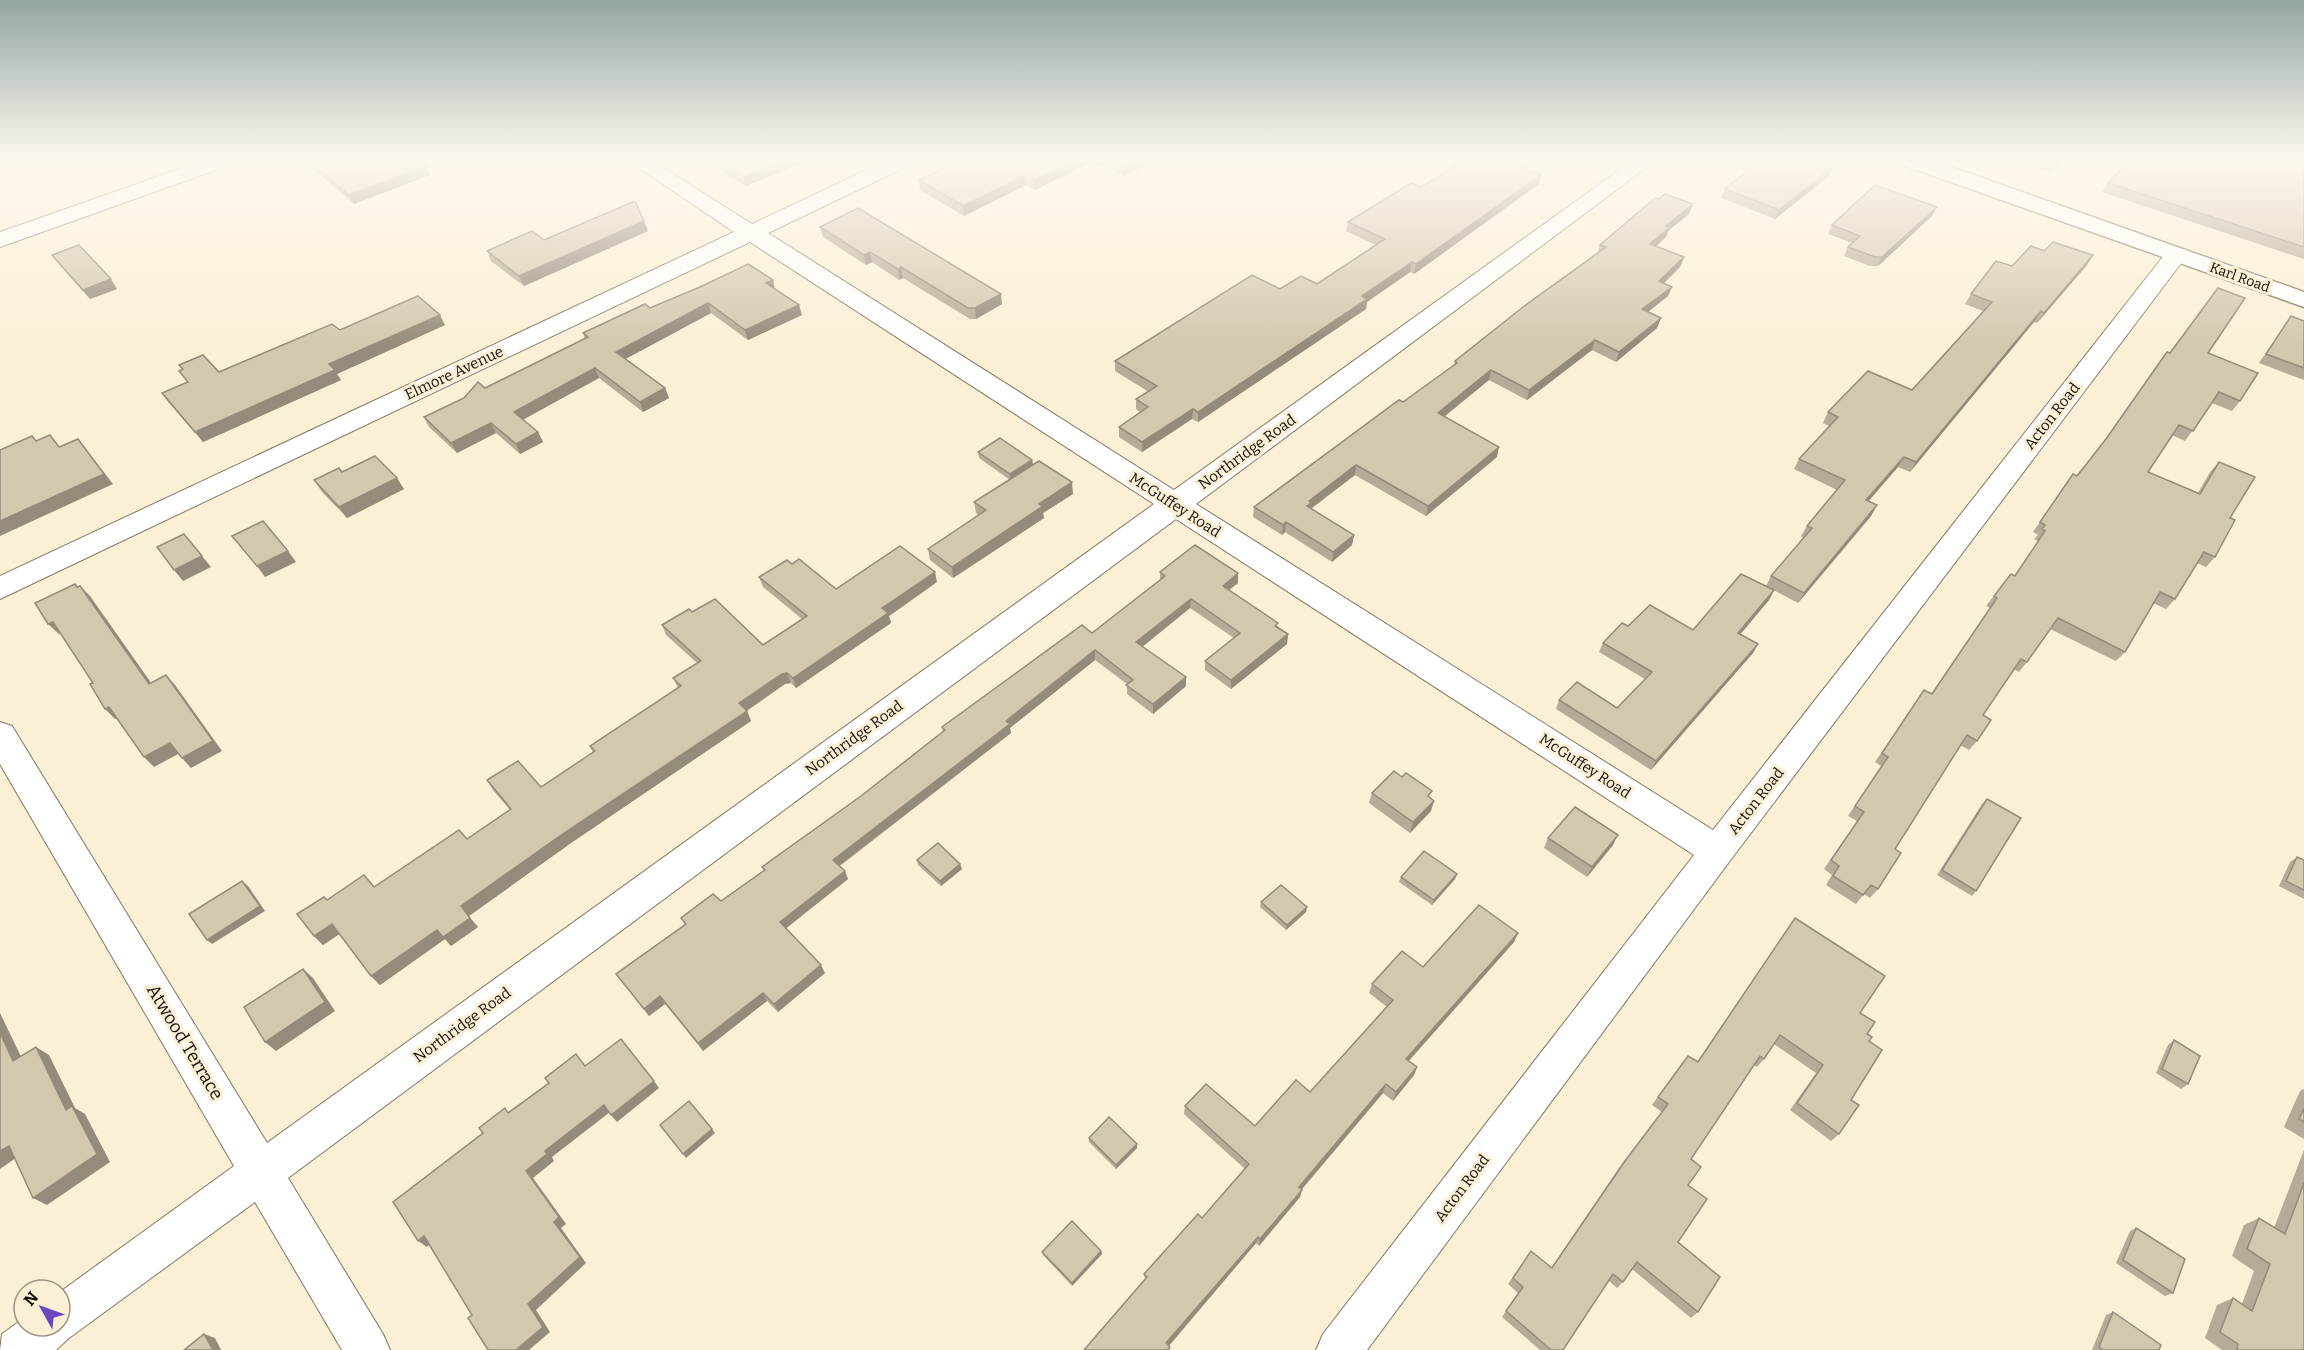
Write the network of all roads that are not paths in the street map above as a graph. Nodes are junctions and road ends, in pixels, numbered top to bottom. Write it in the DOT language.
graph roads {
  1 [pos="54,221"];
  2 [pos="730,221"];
  3 [pos="774,221"];
  4 [pos="1563,221"];
  5 [pos="2084,221"];
  6 [pos="748,233"];
  7 [pos="0,240"];
  8 [pos="2177,254"];
  9 [pos="2304,300"];
  10 [pos="1176,505"];
  11 [pos="0,588"];
  12 [pos="0,735"];
  13 [pos="1717,851"];
  14 [pos="263,1173"];
  15 [pos="72,1310"];
  16 [pos="34,1338"];
  17 [pos="18,1350"];
  18 [pos="367,1350"];
  19 [pos="1338,1350"];
  1 -- 7 [label="street"];
  2 -- 6 [label="street, McGuffey Road"];
  3 -- 6 [label="street, Elmore Avenue"];
  4 -- 10 [label="street, Northridge Road"];
  5 -- 8 [label="main road, Karl Road"];
  6 -- 10 [label="street, McGuffey Road"];
  6 -- 11 [label="street, Elmore Avenue"];
  8 -- 9 [label="main road, Karl Road"];
  8 -- 13 [label="street, Acton Road"];
  10 -- 13 [label="street, McGuffey Road"];
  10 -- 14 [label="street, Northridge Road"];
  12 -- 14 [label="street, Atwood Terrace"];
  13 -- 19 [label="street, Acton Road"];
  14 -- 15 [label="street, Northridge Road"];
  14 -- 18 [label="street, Atwood Terrace"];
  16 -- 17 [label="street"];
}
